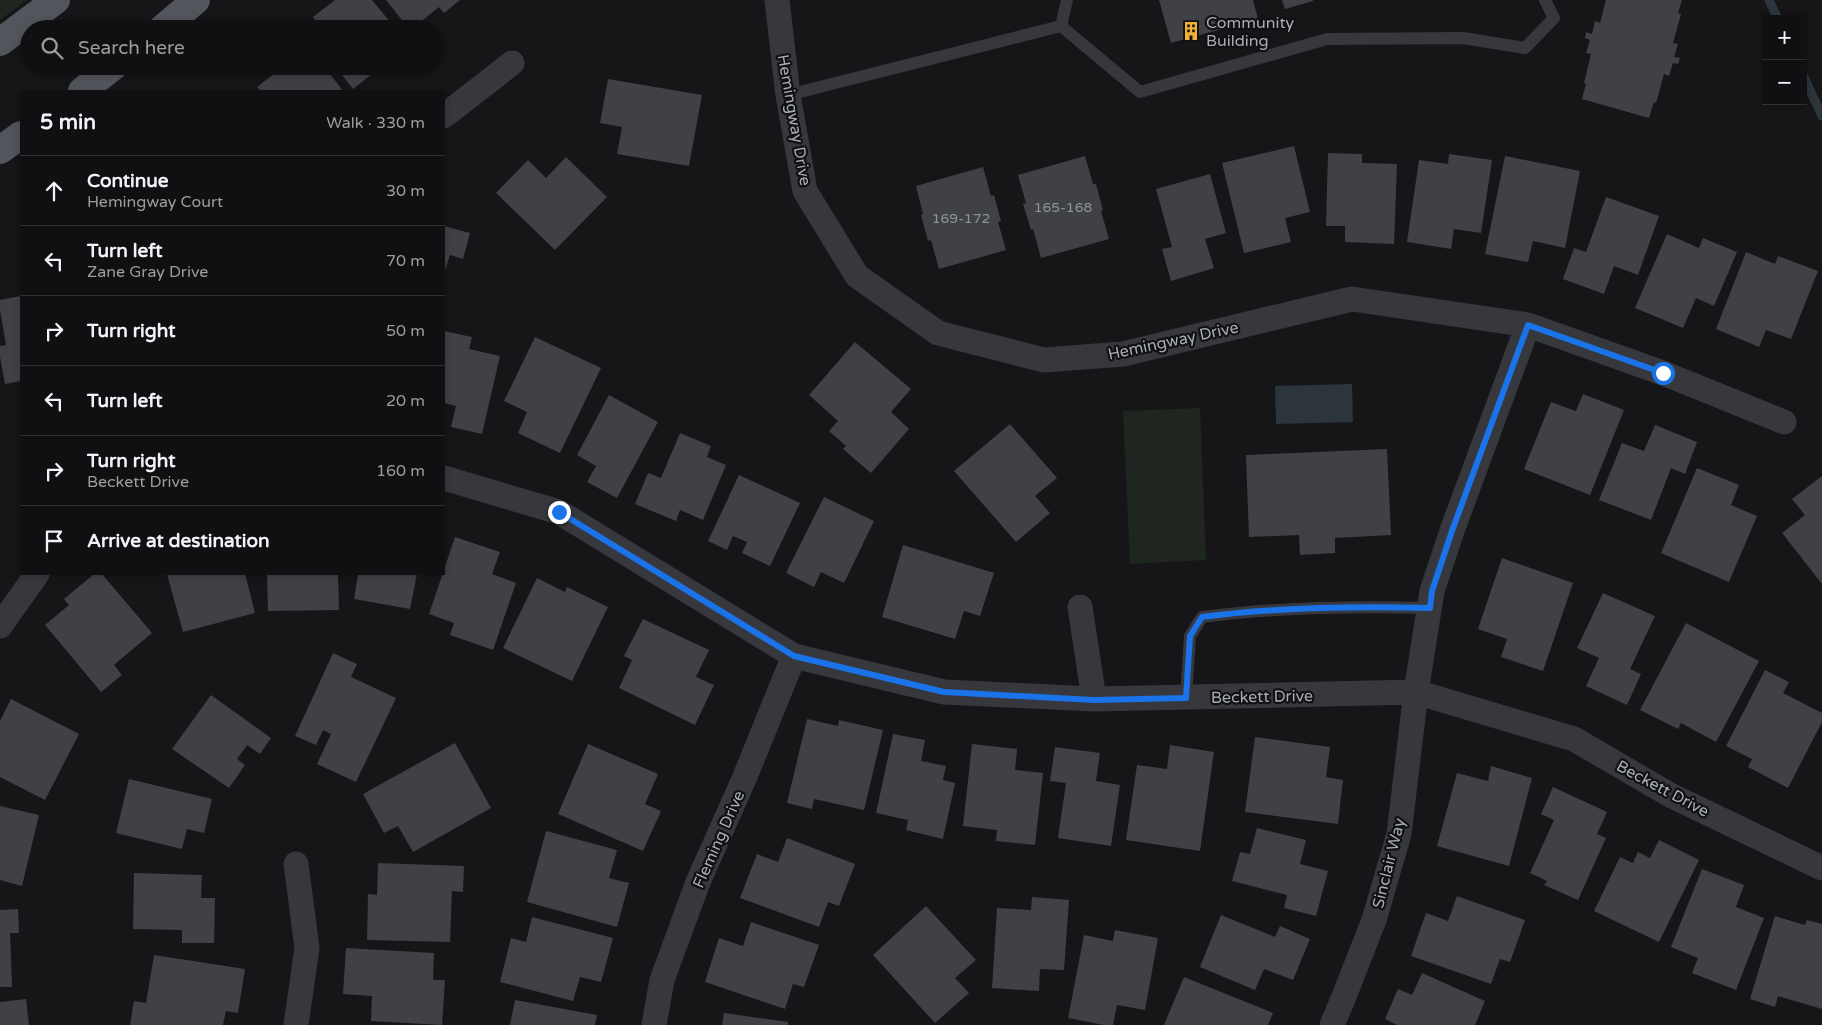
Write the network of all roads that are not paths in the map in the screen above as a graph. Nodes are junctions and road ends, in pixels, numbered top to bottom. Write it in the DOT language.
graph roads {
  1 [pos="56,0"];
  2 [pos="196,0"];
  3 [pos="777,0"];
  4 [pos="1067,0"];
  5 [pos="1545,0"];
  6 [pos="29,20"];
  7 [pos="173,20"];
  8 [pos="1061,26"];
  9 [pos="20,27"];
  10 [pos="0,42"];
  11 [pos="512,63"];
  12 [pos="102,75"];
  13 [pos="83,90"];
  14 [pos="788,95"];
  15 [pos="445,115"];
  16 [pos="20,136"];
  17 [pos="0,150"];
  18 [pos="1528,325"];
  19 [pos="1784,422"];
  20 [pos="445,478"];
  21 [pos="36,575"];
  22 [pos="1080,607"];
  23 [pos="1430,608"];
  24 [pos="0,626"];
  25 [pos="794,656"];
  26 [pos="1416,692"];
  27 [pos="1186,698"];
  28 [pos="1094,700"];
  29 [pos="296,864"];
  30 [pos="1822,868"];
  31 [pos="296,1025"];
  32 [pos="654,1025"];
  33 [pos="1332,1025"];
  1 -- 6 [label="main road"];
  2 -- 7 [label="main road"];
  3 -- 14 [label="street, Hemingway Drive"];
  4 -- 8 [label="lane"];
  5 -- 8 [label="lane"];
  8 -- 14 [label="lane"];
  9 -- 10 [label="main road"];
  11 -- 15 [label="street"];
  12 -- 13 [label="main road"];
  14 -- 18 [label="street, Hemingway Drive"];
  16 -- 17 [label="main road"];
  18 -- 19 [label="street, Hemingway Drive"];
  18 -- 23 [label="street, Sinclair Way"];
  20 -- 25 [label="street, Beckett Drive"];
  21 -- 24 [label="street"];
  22 -- 28 [label="street"];
  23 -- 26 [label="street, Sinclair Way"];
  23 -- 27 [label="lane"];
  25 -- 28 [label="street, Beckett Drive"];
  25 -- 32 [label="street, Fleming Drive"];
  26 -- 27 [label="street, Beckett Drive"];
  26 -- 30 [label="street, Beckett Drive"];
  26 -- 33 [label="street, Sinclair Way"];
  27 -- 28 [label="street, Beckett Drive"];
  29 -- 31 [label="street"];
}
